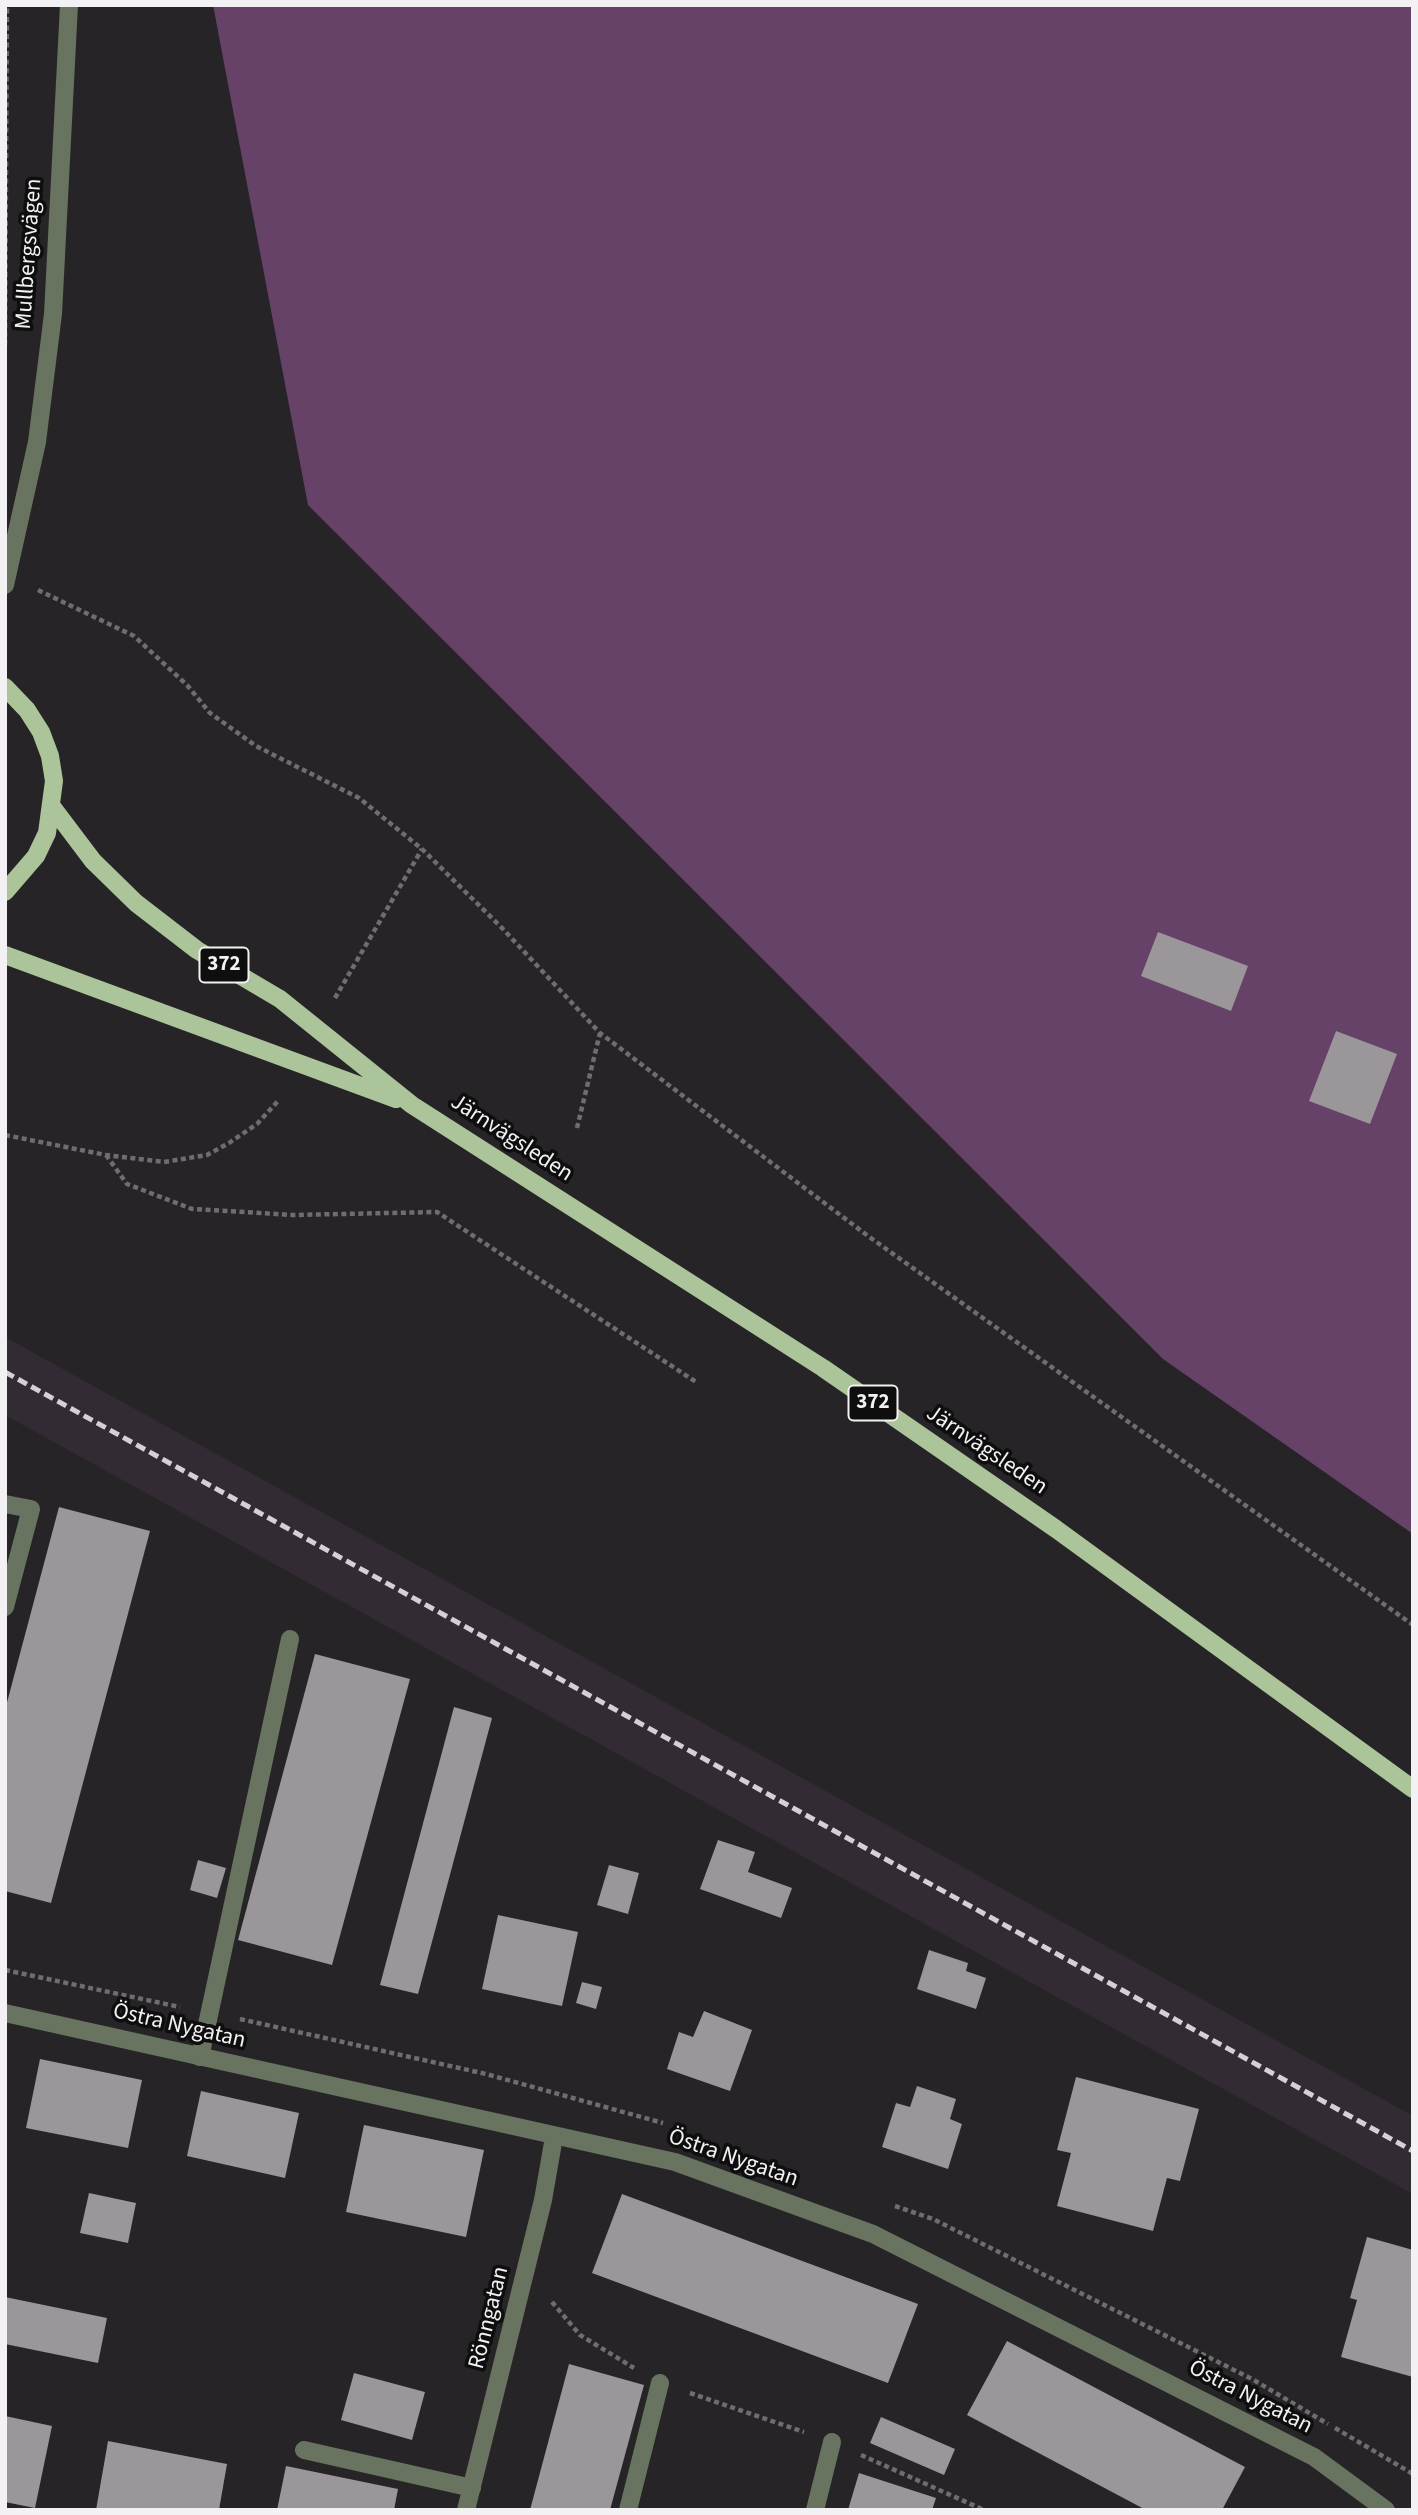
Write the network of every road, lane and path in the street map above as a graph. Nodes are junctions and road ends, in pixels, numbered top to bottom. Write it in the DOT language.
graph roads {
  1 [pos="7,5"];
  2 [pos="69,5"];
  3 [pos="5,345"];
  4 [pos="7,581"];
  5 [pos="5,687"];
  6 [pos="53,808"];
  7 [pos="422,849"];
  8 [pos="5,892"];
  9 [pos="5,955"];
  10 [pos="335,998"];
  11 [pos="600,1033"];
  12 [pos="278,1101"];
  13 [pos="412,1105"];
  14 [pos="577,1128"];
  15 [pos="5,1135"];
  16 [pos="106,1155"];
  17 [pos="696,1382"];
  18 [pos="5,1504"];
  19 [pos="5,1607"];
  20 [pos="1413,1625"];
  21 [pos="290,1639"];
  22 [pos="1413,1789"];
  23 [pos="7,2018"];
  24 [pos="200,2057"];
  25 [pos="554,2137"];
  26 [pos="660,2383"];
  27 [pos="832,2442"];
  28 [pos="304,2450"];
  29 [pos="472,2488"];
  30 [pos="466,2510"];
  31 [pos="628,2510"];
  32 [pos="815,2510"];
  33 [pos="984,2510"];
  34 [pos="1386,2510"];
  1 -- 3 [label="path"];
  2 -- 4 [label="street, Mullbergsvägen"];
  4 -- 7 [label="path"];
  5 -- 6 [label="main road"];
  6 -- 8 [label="main road"];
  6 -- 13 [label="main road, Järnvägsleden / 372"];
  7 -- 10 [label="path"];
  7 -- 11 [label="path"];
  9 -- 13 [label="main road, Järnvägsleden / 372"];
  11 -- 14 [label="path"];
  11 -- 20 [label="path"];
  12 -- 16 [label="path"];
  13 -- 22 [label="main road, Järnvägsleden / 372"];
  15 -- 16 [label="path"];
  16 -- 17 [label="path"];
  18 -- 19 [label="street"];
  21 -- 24 [label="street"];
  23 -- 24 [label="street, Östra Nygatan"];
  24 -- 25 [label="street, Östra Nygatan"];
  25 -- 29 [label="street, Rönngatan"];
  25 -- 34 [label="street, Östra Nygatan"];
  26 -- 31 [label="street"];
  27 -- 32 [label="street"];
  27 -- 33 [label="path"];
  28 -- 29 [label="street"];
  29 -- 30 [label="street, Rönngatan"];
}
